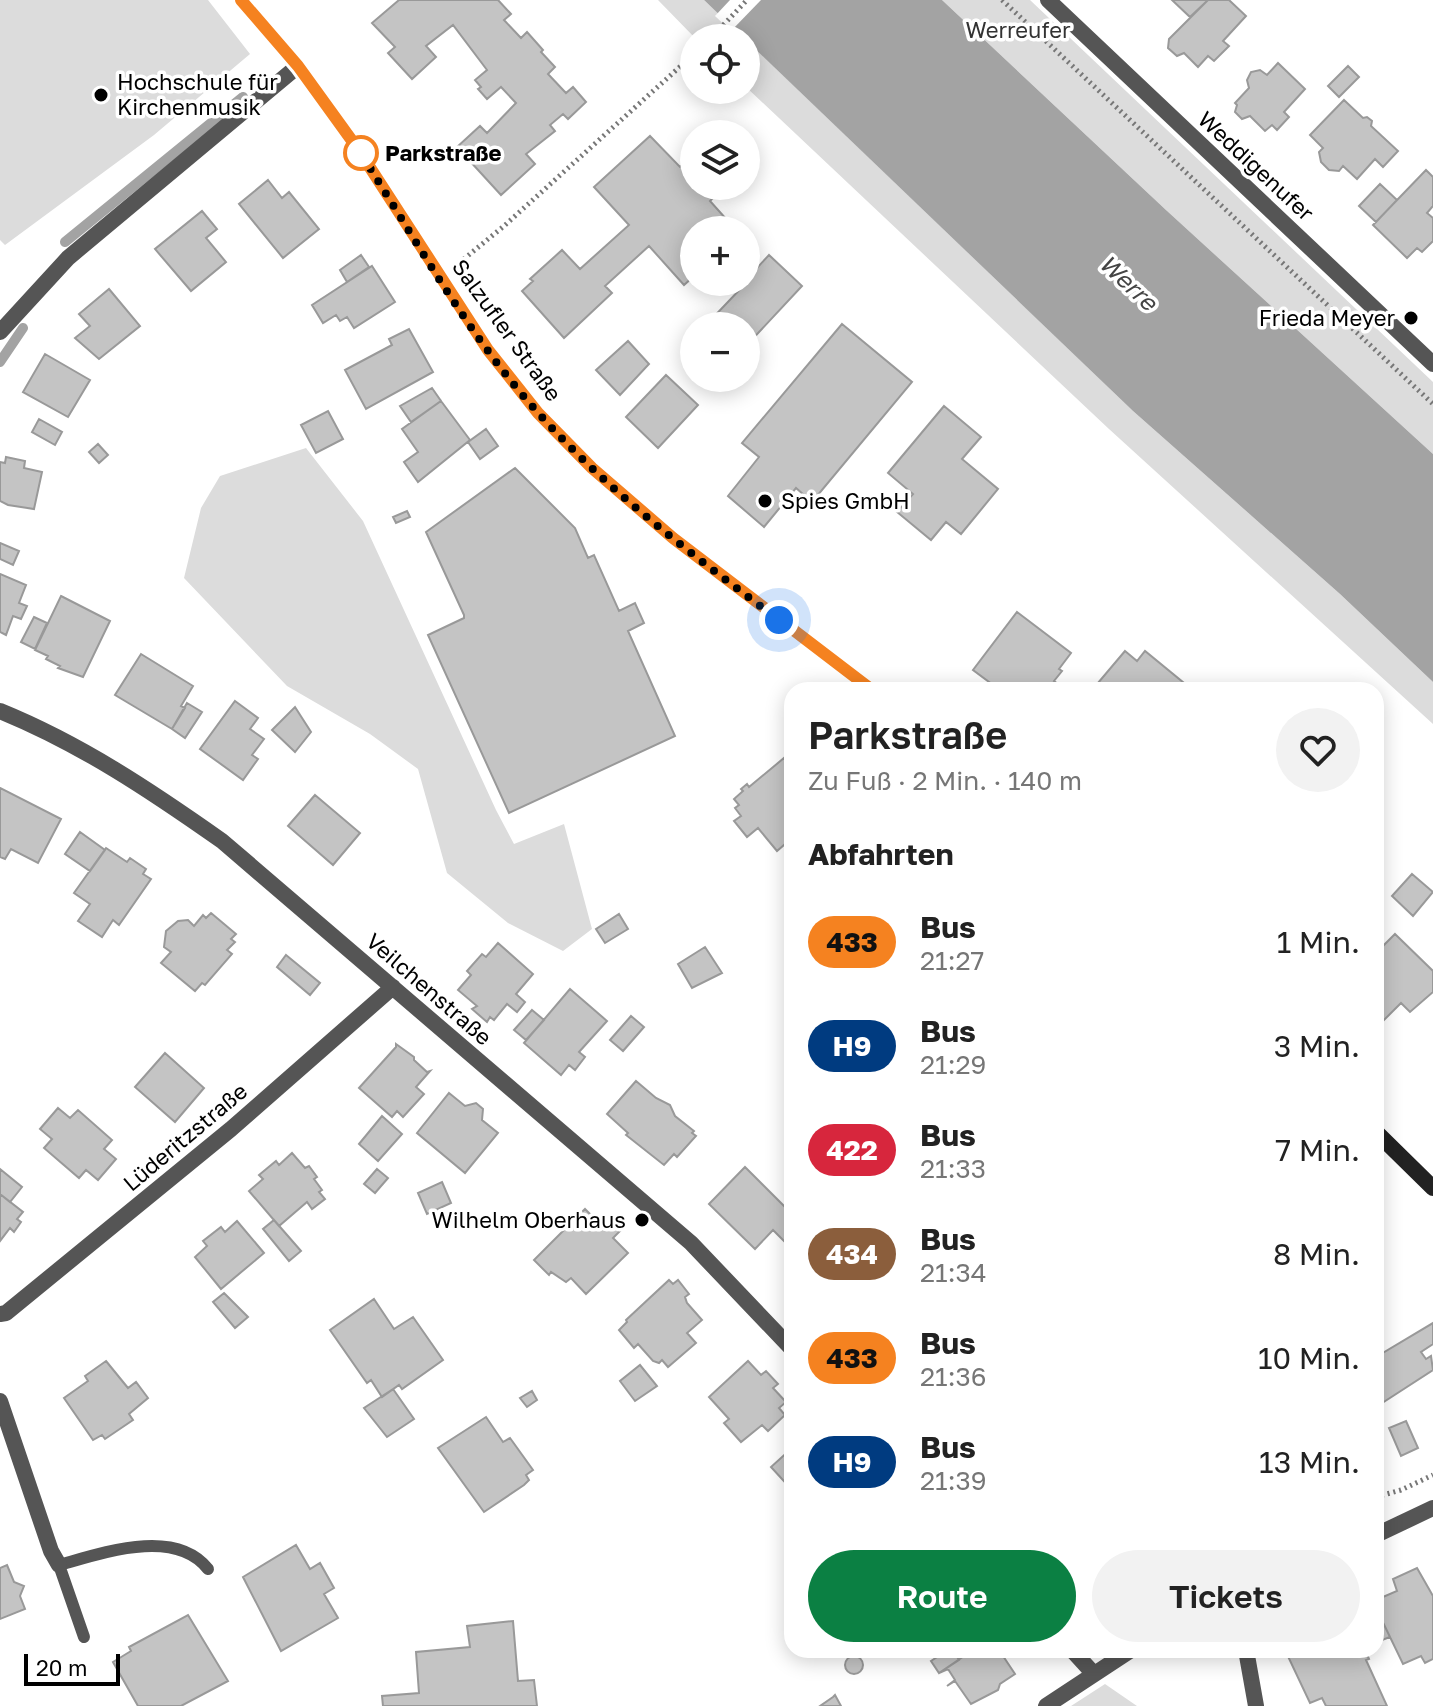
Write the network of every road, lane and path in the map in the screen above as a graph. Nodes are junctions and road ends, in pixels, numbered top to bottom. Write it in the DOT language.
graph roads {
  1 [pos="241,0"];
  2 [pos="747,0"];
  3 [pos="1002,0"];
  4 [pos="1048,0"];
  5 [pos="724,24"];
  6 [pos="298,66"];
  7 [pos="680,67"];
  8 [pos="441,278"];
  9 [pos="0,332"];
  10 [pos="1433,364"];
  11 [pos="1433,404"];
  12 [pos="861,682"];
  13 [pos="0,711"];
  14 [pos="393,987"];
  15 [pos="1384,1140"];
  16 [pos="1433,1188"];
  17 [pos="0,1314"];
  18 [pos="784,1341"];
  19 [pos="0,1401"];
  20 [pos="1433,1475"];
  21 [pos="1384,1495"];
  22 [pos="1433,1508"];
  23 [pos="1384,1531"];
  24 [pos="59,1565"];
  25 [pos="208,1569"];
  26 [pos="84,1637"];
  27 [pos="1079,1658"];
  28 [pos="1118,1658"];
  29 [pos="1247,1658"];
  30 [pos="1093,1673"];
  31 [pos="1046,1706"];
  32 [pos="1256,1706"];
  1 -- 6 [label="main road, Salzufler Straße"];
  2 -- 5 [label="path"];
  3 -- 11 [label="path"];
  4 -- 10 [label="street, Weddigenufer"];
  6 -- 8 [label="main road, Salzufler Straße"];
  6 -- 9 [label="street"];
  7 -- 8 [label="path"];
  8 -- 12 [label="main road, Salzufler Straße"];
  13 -- 14 [label="street, Veilchenstraße"];
  14 -- 17 [label="street, Lüderitzstraße"];
  14 -- 18 [label="street, Veilchenstraße"];
  15 -- 16 [label="main road"];
  19 -- 24 [label="street"];
  20 -- 21 [label="path"];
  22 -- 23 [label="street"];
  24 -- 25 [label="lane"];
  24 -- 26 [label="lane"];
  27 -- 30 [label="street"];
  28 -- 30 [label="street"];
  29 -- 32 [label="street"];
  30 -- 31 [label="street"];
}
